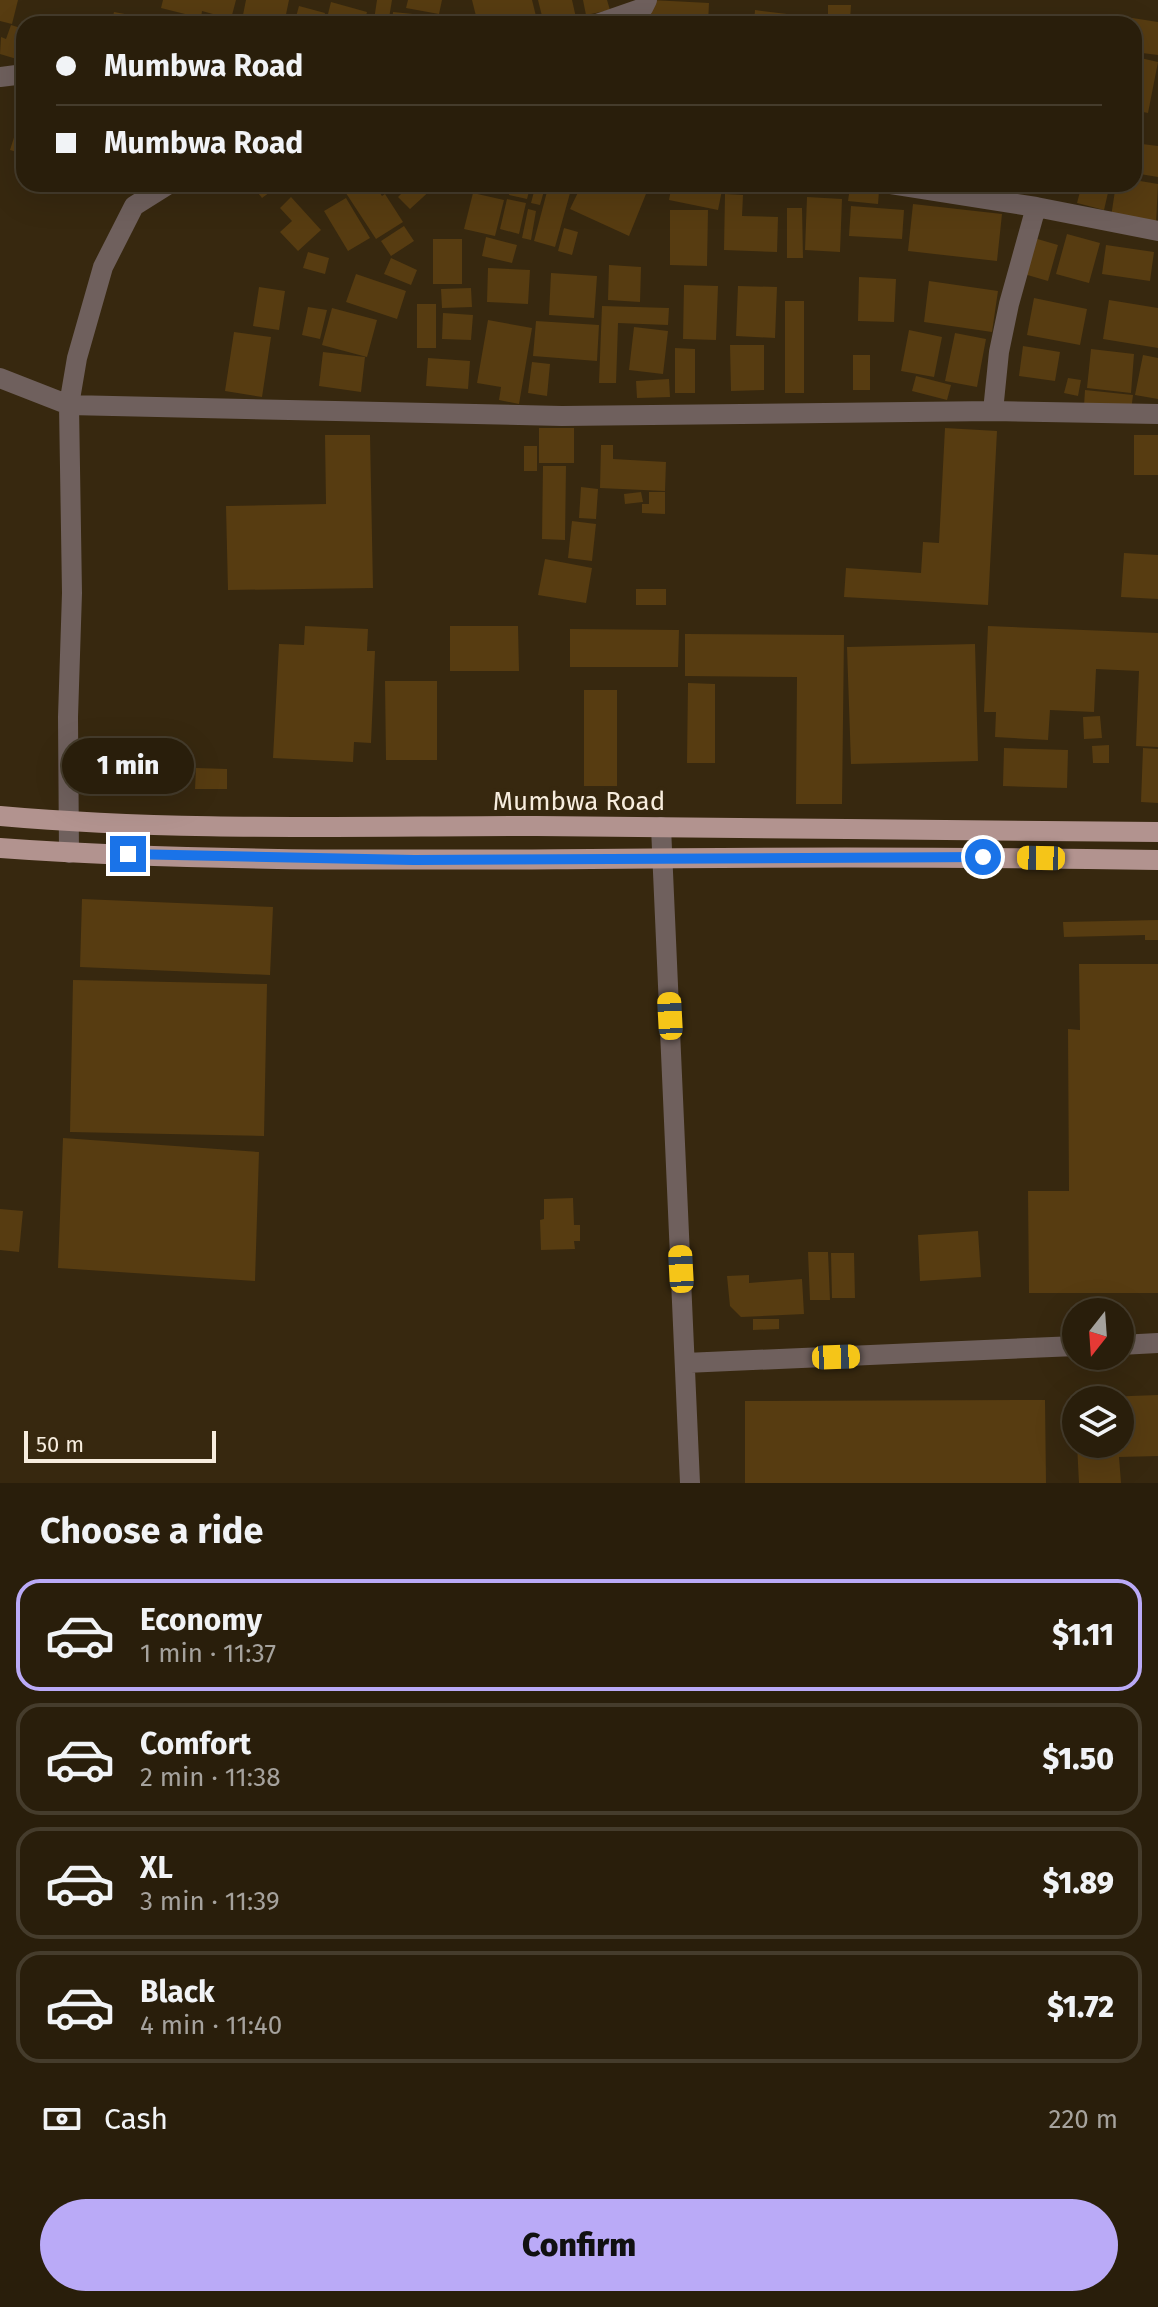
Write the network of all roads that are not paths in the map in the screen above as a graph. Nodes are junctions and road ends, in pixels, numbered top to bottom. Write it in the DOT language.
graph roads {
  1 [pos="647,0"];
  2 [pos="620,16"];
  3 [pos="156,192"];
  4 [pos="941,192"];
  5 [pos="1036,207"];
  6 [pos="1158,231"];
  7 [pos="0,378"];
  8 [pos="69,405"];
  9 [pos="993,411"];
  10 [pos="1158,414"];
  11 [pos="0,816"];
  12 [pos="70,821"];
  13 [pos="661,827"];
  14 [pos="1158,832"];
  15 [pos="0,848"];
  16 [pos="69,853"];
  17 [pos="663,858"];
  18 [pos="1158,860"];
  19 [pos="1158,1343"];
  20 [pos="1134,1344"];
  21 [pos="1062,1347"];
  22 [pos="685,1363"];
  23 [pos="690,1483"];
  1 -- 2 [label="street"];
  3 -- 8 [label="street"];
  4 -- 5 [label="street"];
  5 -- 6 [label="street"];
  5 -- 9 [label="street"];
  7 -- 8 [label="street"];
  8 -- 9 [label="street"];
  8 -- 12 [label="street"];
  9 -- 10 [label="street"];
  11 -- 12 [label="main road, Mumbwa Road"];
  12 -- 13 [label="main road, Mumbwa Road"];
  12 -- 16 [label="street"];
  13 -- 14 [label="main road, Mumbwa Road"];
  13 -- 17 [label="street"];
  15 -- 16 [label="main road"];
  16 -- 17 [label="main road"];
  17 -- 18 [label="main road"];
  17 -- 22 [label="street"];
  19 -- 20 [label="street"];
  21 -- 22 [label="street"];
  22 -- 23 [label="street"];
}
